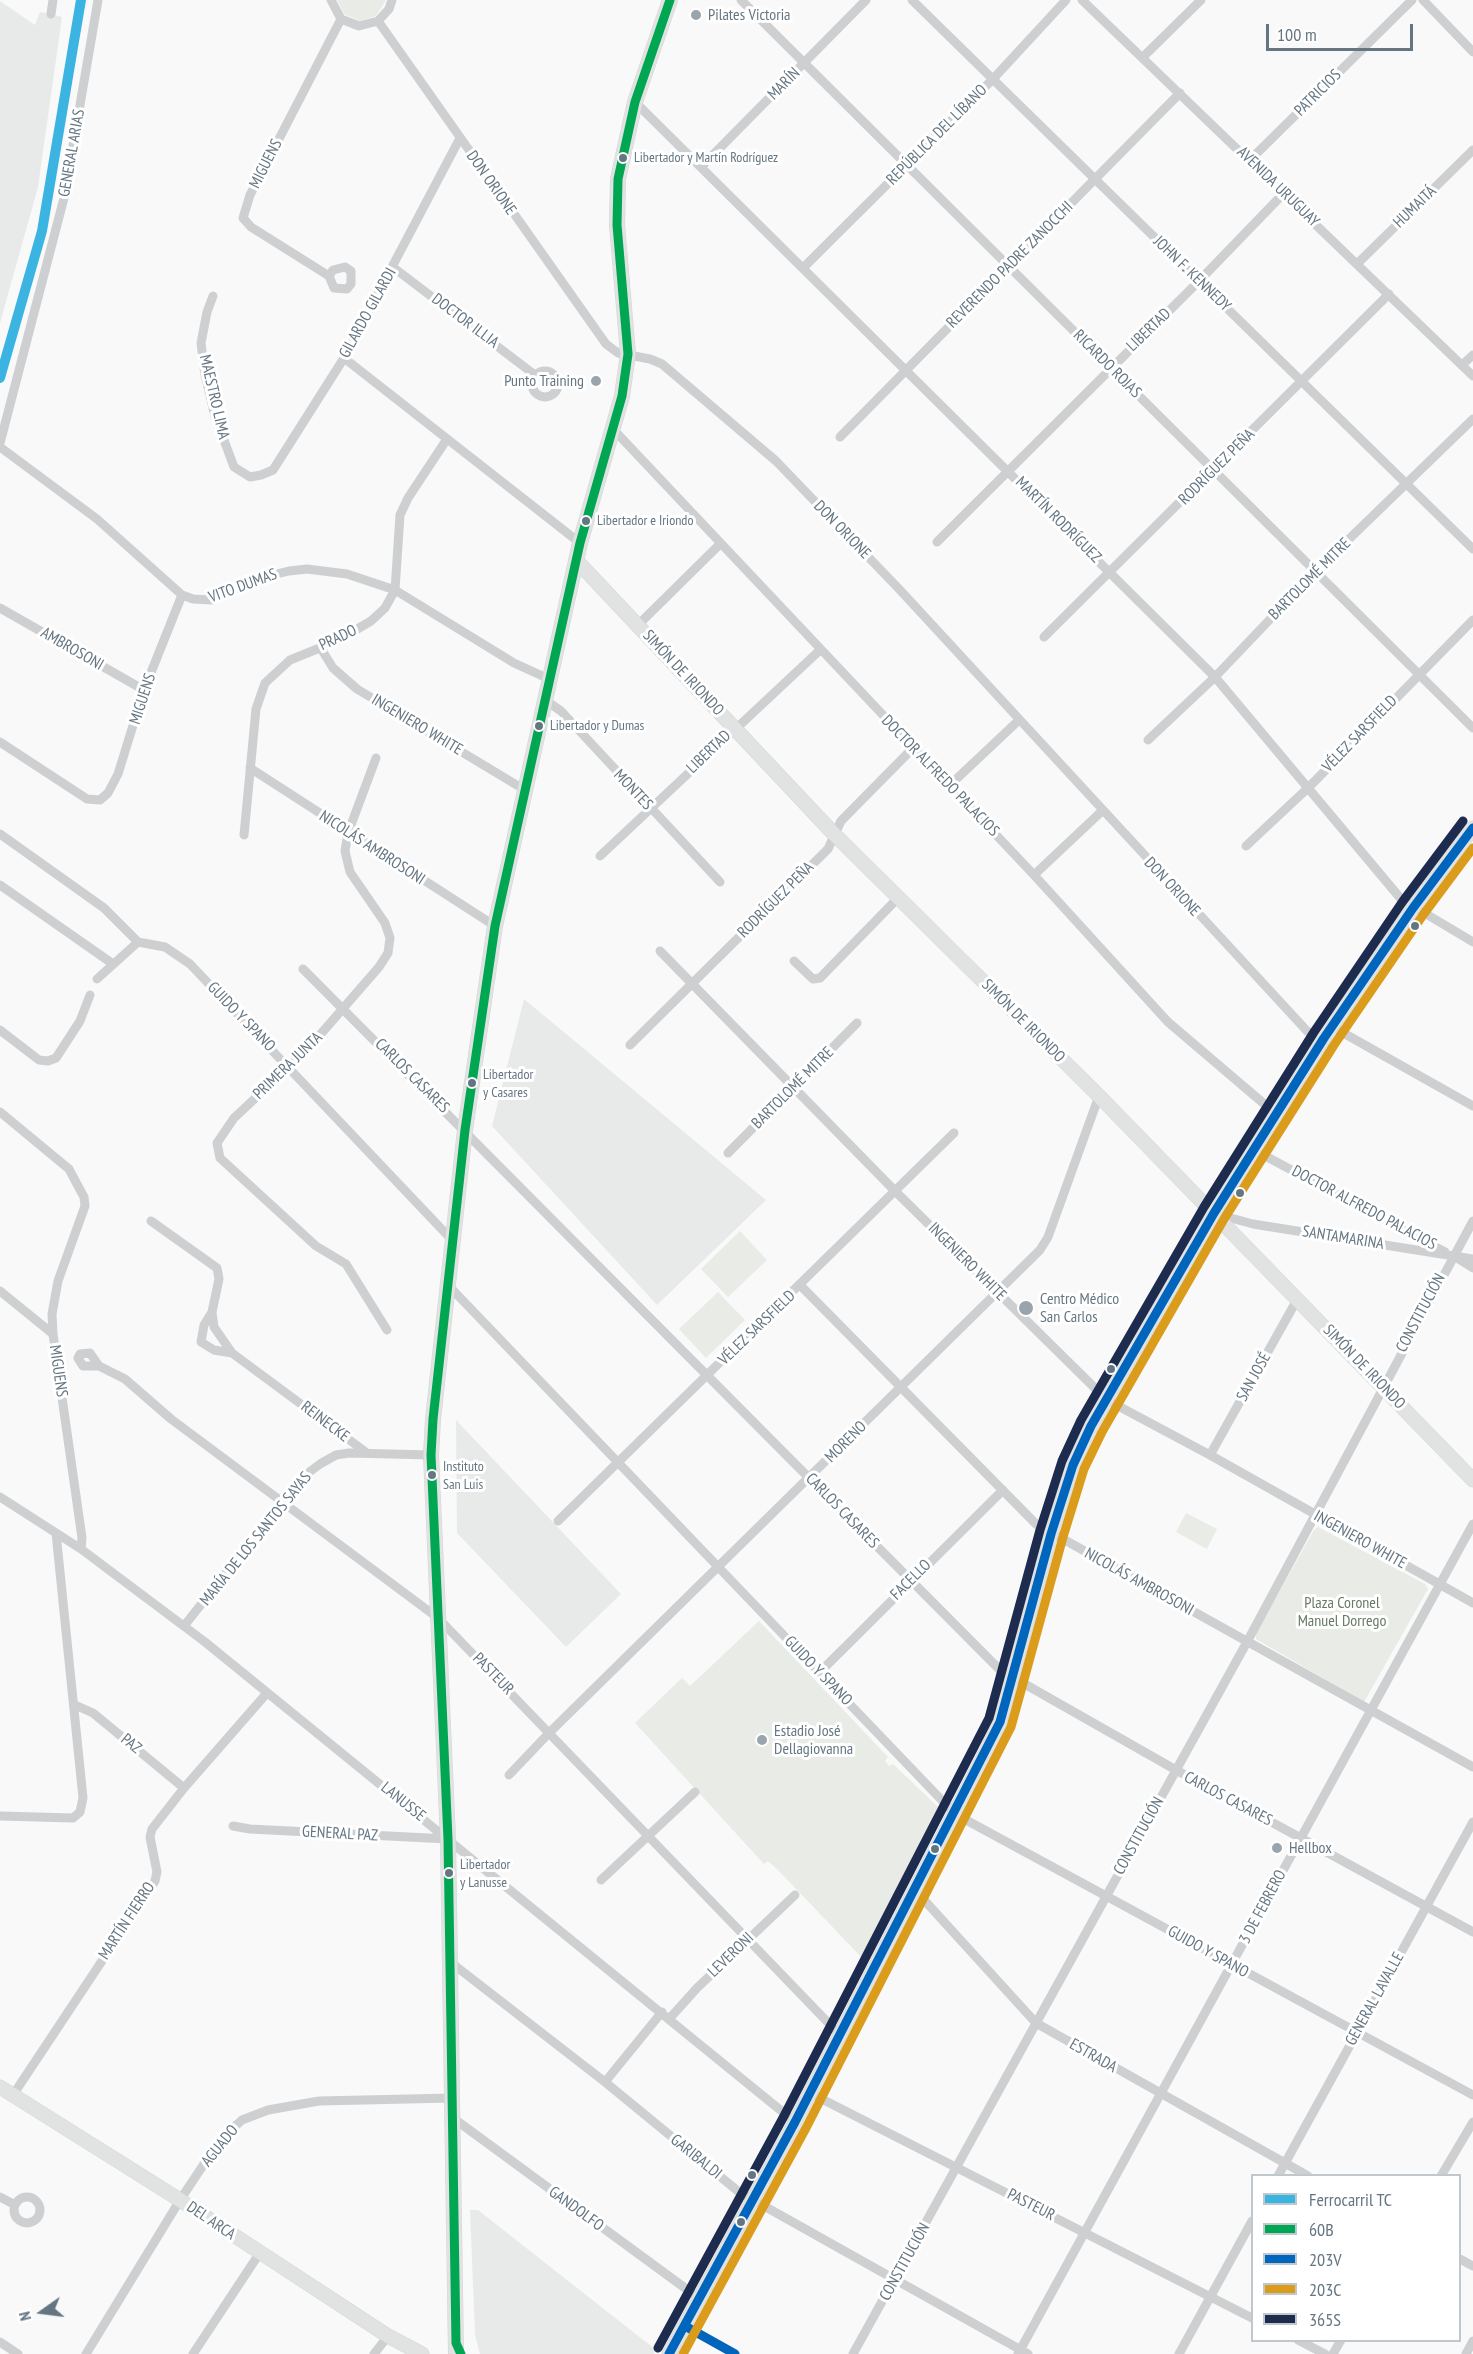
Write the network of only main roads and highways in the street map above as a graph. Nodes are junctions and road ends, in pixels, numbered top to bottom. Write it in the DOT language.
graph roads {
  1 [pos="670,0"];
  2 [pos="458,2350"];
  1 -- 2 [label="main road"];
}
